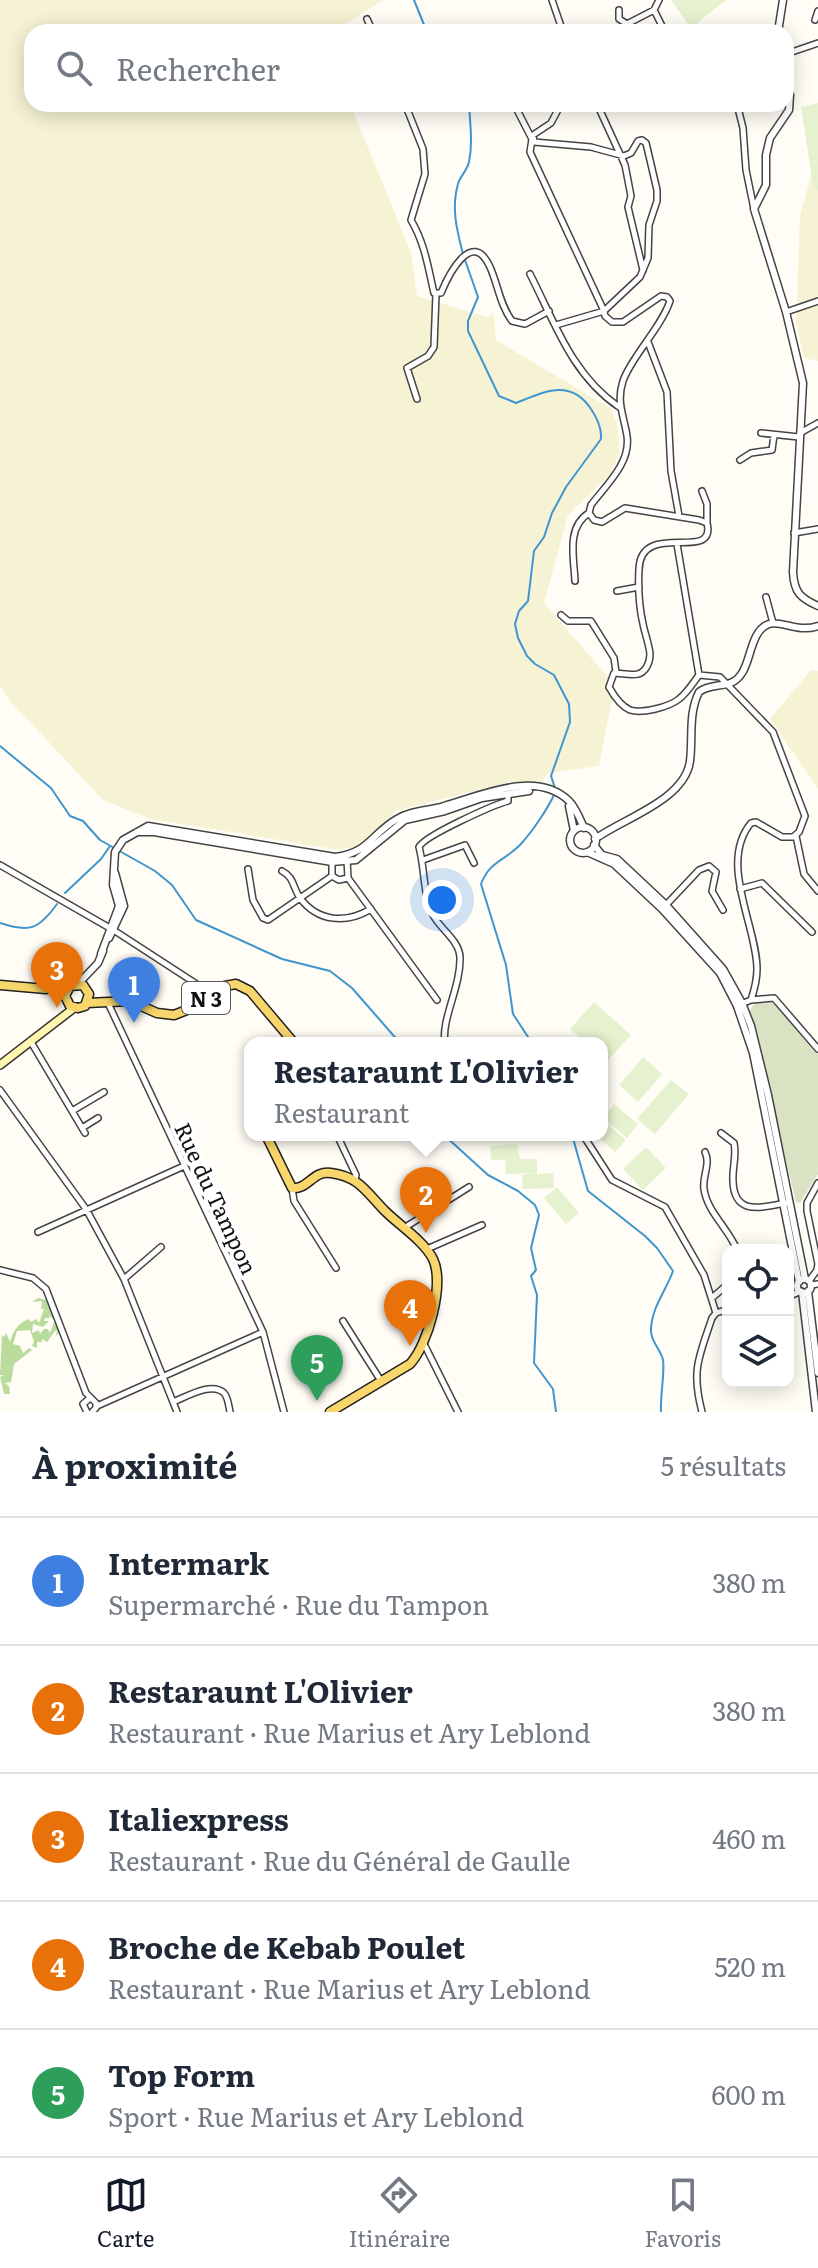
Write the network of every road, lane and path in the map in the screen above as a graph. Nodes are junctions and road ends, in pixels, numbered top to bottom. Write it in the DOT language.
graph roads {
  1 [pos="552,0"];
  2 [pos="659,0"];
  3 [pos="783,0"];
  4 [pos="619,10"];
  5 [pos="654,10"];
  6 [pos="818,11"];
  7 [pos="367,19"];
  8 [pos="815,20"];
  9 [pos="369,24"];
  10 [pos="560,24"];
  11 [pos="661,24"];
  12 [pos="779,24"];
  13 [pos="818,43"];
  14 [pos="794,51"];
  15 [pos="408,112"];
  16 [pos="518,112"];
  17 [pos="557,112"];
  18 [pos="600,112"];
  19 [pos="739,112"];
  20 [pos="788,112"];
  21 [pos="532,139"];
  22 [pos="619,155"];
  23 [pos="754,209"];
  24 [pos="644,271"];
  25 [pos="530,274"];
  26 [pos="436,294"];
  27 [pos="818,301"];
  28 [pos="549,311"];
  29 [pos="604,311"];
  30 [pos="786,312"];
  31 [pos="556,325"];
  32 [pos="648,342"];
  33 [pos="417,399"];
  34 [pos="619,407"];
  35 [pos="818,423"];
  36 [pos="761,433"];
  37 [pos="774,435"];
  38 [pos="799,435"];
  39 [pos="740,460"];
  40 [pos="702,491"];
  41 [pos="589,513"];
  42 [pos="679,516"];
  43 [pos="707,523"];
  44 [pos="818,529"];
  45 [pos="794,533"];
  46 [pos="677,544"];
  47 [pos="575,581"];
  48 [pos="639,587"];
  49 [pos="617,591"];
  50 [pos="766,597"];
  51 [pos="818,606"];
  52 [pos="561,615"];
  53 [pos="773,623"];
  54 [pos="818,626"];
  55 [pos="616,672"];
  56 [pos="699,675"];
  57 [pos="729,685"];
  58 [pos="508,792"];
  59 [pos="562,796"];
  60 [pos="588,829"];
  61 [pos="608,829"];
  62 [pos="574,831"];
  63 [pos="796,836"];
  64 [pos="595,842"];
  65 [pos="587,852"];
  66 [pos="340,859"];
  67 [pos="423,860"];
  68 [pos="474,863"];
  69 [pos="0,865"];
  70 [pos="248,869"];
  71 [pos="282,871"];
  72 [pos="332,876"];
  73 [pos="348,878"];
  74 [pos="740,889"];
  75 [pos="818,891"];
  76 [pos="300,898"];
  77 [pos="664,907"];
  78 [pos="371,909"];
  79 [pos="723,910"];
  80 [pos="111,928"];
  81 [pos="812,932"];
  82 [pos="0,985"];
  83 [pos="74,989"];
  84 [pos="212,995"];
  85 [pos="437,1000"];
  86 [pos="751,1000"];
  87 [pos="91,1001"];
  88 [pos="108,1002"];
  89 [pos="740,1005"];
  90 [pos="70,1009"];
  91 [pos="289,1037"];
  92 [pos="444,1037"];
  93 [pos="31,1042"];
  94 [pos="818,1049"];
  95 [pos="0,1065"];
  96 [pos="0,1090"];
  97 [pos="104,1092"];
  98 [pos="72,1111"];
  99 [pos="98,1118"];
  100 [pos="721,1133"];
  101 [pos="269,1141"];
  102 [pos="340,1141"];
  103 [pos="587,1141"];
  104 [pos="705,1152"];
  105 [pos="184,1166"];
  106 [pos="355,1180"];
  107 [pos="818,1183"];
  108 [pos="469,1187"];
  109 [pos="292,1188"];
  110 [pos="788,1202"];
  111 [pos="86,1209"];
  112 [pos="482,1225"];
  113 [pos="403,1229"];
  114 [pos="38,1232"];
  115 [pos="733,1244"];
  116 [pos="161,1247"];
  117 [pos="426,1249"];
  118 [pos="336,1268"];
  119 [pos="0,1270"];
  120 [pos="124,1279"];
  121 [pos="806,1286"];
  122 [pos="722,1289"];
  123 [pos="712,1298"];
  124 [pos="722,1311"];
  125 [pos="716,1313"];
  126 [pos="343,1321"];
  127 [pos="263,1332"];
  128 [pos="424,1344"];
  129 [pos="818,1373"];
  130 [pos="164,1375"];
  131 [pos="381,1381"];
  132 [pos="173,1402"];
  133 [pos="92,1405"];
  134 [pos="177,1412"];
  135 [pos="230,1412"];
  136 [pos="284,1412"];
  137 [pos="330,1412"];
  138 [pos="458,1412"];
  139 [pos="702,1412"];
  140 [pos="816,1412"];
  1 -- 10 [label="street"];
  2 -- 5 [label="street"];
  3 -- 12 [label="street"];
  4 -- 5 [label="street"];
  5 -- 11 [label="street"];
  6 -- 8 [label="street"];
  7 -- 9 [label="street"];
  13 -- 14 [label="street"];
  15 -- 26 [label="street"];
  16 -- 21 [label="street"];
  17 -- 21 [label="street"];
  18 -- 22 [label="street"];
  19 -- 23 [label="street"];
  20 -- 23 [label="street"];
  21 -- 22 [label="street"];
  21 -- 29 [label="street"];
  22 -- 24 [label="street"];
  22 -- 24 [label="street"];
  23 -- 30 [label="street"];
  24 -- 29 [label="street"];
  25 -- 28 [label="street"];
  26 -- 28 [label="street"];
  26 -- 33 [label="street"];
  27 -- 30 [label="street"];
  28 -- 31 [label="street"];
  29 -- 31 [label="street"];
  29 -- 32 [label="street"];
  30 -- 38 [label="street"];
  31 -- 34 [label="street"];
  32 -- 34 [label="street"];
  32 -- 42 [label="street"];
  34 -- 41 [label="street"];
  35 -- 38 [label="street"];
  36 -- 37 [label="street"];
  37 -- 38 [label="street"];
  37 -- 39 [label="street"];
  38 -- 45 [label="street"];
  40 -- 43 [label="street"];
  41 -- 42 [label="street"];
  41 -- 47 [label="street"];
  42 -- 43 [label="street"];
  43 -- 46 [label="street"];
  44 -- 45 [label="street"];
  45 -- 51 [label="street"];
  46 -- 48 [label="street"];
  46 -- 56 [label="street"];
  48 -- 49 [label="street"];
  48 -- 55 [label="street"];
  50 -- 53 [label="street"];
  52 -- 55 [label="street"];
  53 -- 54 [label="street"];
  53 -- 57 [label="street"];
  55 -- 56 [label="street"];
  56 -- 57 [label="street"];
  57 -- 61 [label="street"];
  57 -- 63 [label="street"];
  58 -- 59 [label="street"];
  58 -- 66 [label="street"];
  58 -- 67 [label="street"];
  59 -- 60 [label="street"];
  59 -- 62 [label="street"];
  60 -- 61 [label="street"];
  60 -- 62 [label="street"];
  60 -- 64 [label="street"];
  61 -- 64 [label="street"];
  62 -- 65 [label="street"];
  63 -- 74 [label="street"];
  63 -- 75 [label="street"];
  64 -- 65 [label="street"];
  64 -- 77 [label="street"];
  65 -- 77 [label="street"];
  66 -- 72 [label="street"];
  66 -- 73 [label="street"];
  66 -- 80 [label="street"];
  67 -- 68 [label="street"];
  67 -- 92 [label="street"];
  69 -- 80 [label="street"];
  70 -- 76 [label="street"];
  71 -- 76 [label="street"];
  72 -- 73 [label="street"];
  72 -- 76 [label="street"];
  73 -- 78 [label="street"];
  74 -- 81 [label="street"];
  74 -- 86 [label="street"];
  76 -- 78 [label="street"];
  77 -- 79 [label="street"];
  77 -- 89 [label="street"];
  78 -- 85 [label="street"];
  80 -- 83 [label="street"];
  80 -- 84 [label="street"];
  82 -- 83 [label="main road"];
  83 -- 87 [label="main road"];
  83 -- 90 [label="main road"];
  84 -- 88 [label="main road, N 3"];
  84 -- 91 [label="main road, N 3"];
  86 -- 89 [label="street"];
  86 -- 94 [label="street"];
  87 -- 88 [label="main road, N 3"];
  87 -- 90 [label="main road, N 3"];
  88 -- 105 [label="street, Rue du Tampon"];
  89 -- 110 [label="street"];
  90 -- 93 [label="main road"];
  93 -- 95 [label="main road"];
  93 -- 98 [label="street"];
  96 -- 111 [label="street"];
  97 -- 98 [label="street"];
  98 -- 99 [label="street"];
  100 -- 110 [label="street"];
  101 -- 109 [label="main road"];
  102 -- 106 [label="street"];
  103 -- 123 [label="street"];
  104 -- 115 [label="street"];
  105 -- 111 [label="street"];
  105 -- 127 [label="street, Rue du Tampon"];
  106 -- 109 [label="main road"];
  106 -- 113 [label="main road"];
  107 -- 121 [label="street"];
  108 -- 113 [label="street"];
  109 -- 118 [label="street"];
  110 -- 121 [label="street"];
  111 -- 114 [label="street"];
  111 -- 120 [label="street"];
  112 -- 117 [label="street"];
  113 -- 117 [label="main road"];
  116 -- 120 [label="street"];
  117 -- 128 [label="main road"];
  119 -- 133 [label="street"];
  120 -- 130 [label="street"];
  121 -- 129 [label="street"];
  121 -- 140 [label="street"];
  122 -- 123 [label="street"];
  123 -- 125 [label="street"];
  124 -- 125 [label="street"];
  125 -- 139 [label="street"];
  126 -- 131 [label="street"];
  127 -- 130 [label="street"];
  127 -- 136 [label="street, Rue du Tampon"];
  128 -- 131 [label="main road"];
  128 -- 138 [label="street"];
  130 -- 132 [label="street"];
  130 -- 133 [label="street"];
  131 -- 137 [label="main road"];
  132 -- 134 [label="street"];
  132 -- 135 [label="street"];
}
